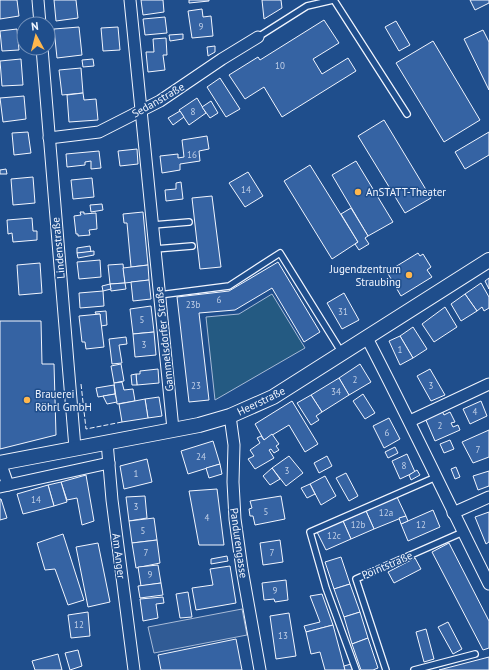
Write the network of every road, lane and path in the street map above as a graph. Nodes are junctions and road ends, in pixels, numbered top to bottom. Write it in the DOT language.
graph roads {
  1 [pos="38,0"];
  2 [pos="130,0"];
  3 [pos="333,0"];
  4 [pos="39,16"];
  5 [pos="258,37"];
  6 [pos="43,56"];
  7 [pos="141,111"];
  8 [pos="407,114"];
  9 [pos="49,138"];
  10 [pos="189,222"];
  11 [pos="152,225"];
  12 [pos="192,246"];
  13 [pos="155,249"];
  14 [pos="489,260"];
  15 [pos="159,295"];
  16 [pos="368,338"];
  17 [pos="342,354"];
  18 [pos="489,384"];
  19 [pos="230,416"];
  20 [pos="410,421"];
  21 [pos="173,430"];
  22 [pos="107,442"];
  23 [pos="75,448"];
  24 [pos="0,463"];
  25 [pos="108,463"];
  26 [pos="436,477"];
  27 [pos="4,486"];
  28 [pos="489,497"];
  29 [pos="453,513"];
  30 [pos="463,532"];
  31 [pos="489,584"];
  32 [pos="475,654"];
  33 [pos="134,670"];
  34 [pos="260,670"];
  35 [pos="356,670"];
  36 [pos="386,670"];
  37 [pos="414,670"];
  1 -- 4 [label="street"];
  2 -- 7 [label="street, Gammelsdorfer Straße"];
  3 -- 5 [label="lane"];
  3 -- 8 [label="lane"];
  5 -- 7 [label="street, Sedanstraße"];
  6 -- 9 [label="street, Lindenstraße"];
  7 -- 9 [label="street, Sedanstraße"];
  7 -- 11 [label="street, Gammelsdorfer Straße"];
  9 -- 23 [label="street, Lindenstraße"];
  10 -- 11 [label="lane"];
  11 -- 13 [label="street, Gammelsdorfer Straße"];
  12 -- 13 [label="lane"];
  13 -- 15 [label="street, Gammelsdorfer Straße"];
  14 -- 16 [label="street, Heerstraße"];
  15 -- 17 [label="lane"];
  15 -- 21 [label="street, Gammelsdorfer Straße"];
  16 -- 17 [label="street, Heerstraße"];
  16 -- 20 [label="street"];
  17 -- 19 [label="street, Heerstraße"];
  18 -- 20 [label="street"];
  19 -- 21 [label="street, Heerstraße"];
  19 -- 34 [label="street, Pandurengasse"];
  20 -- 26 [label="street"];
  21 -- 22 [label="street, Heerstraße"];
  22 -- 23 [label="street, Heerstraße"];
  22 -- 25 [label="street, Am Anger"];
  23 -- 24 [label="street, Heerstraße"];
  24 -- 27 [label="street, Heerstraße"];
  25 -- 27 [label="street, Heerstraße"];
  25 -- 33 [label="street, Am Anger"];
  26 -- 29 [label="street"];
  26 -- 35 [label="lane"];
  28 -- 29 [label="street"];
  29 -- 30 [label="street"];
  30 -- 31 [label="street"];
  30 -- 36 [label="lane, Pointstraße"];
  32 -- 37 [label="lane"];
}
